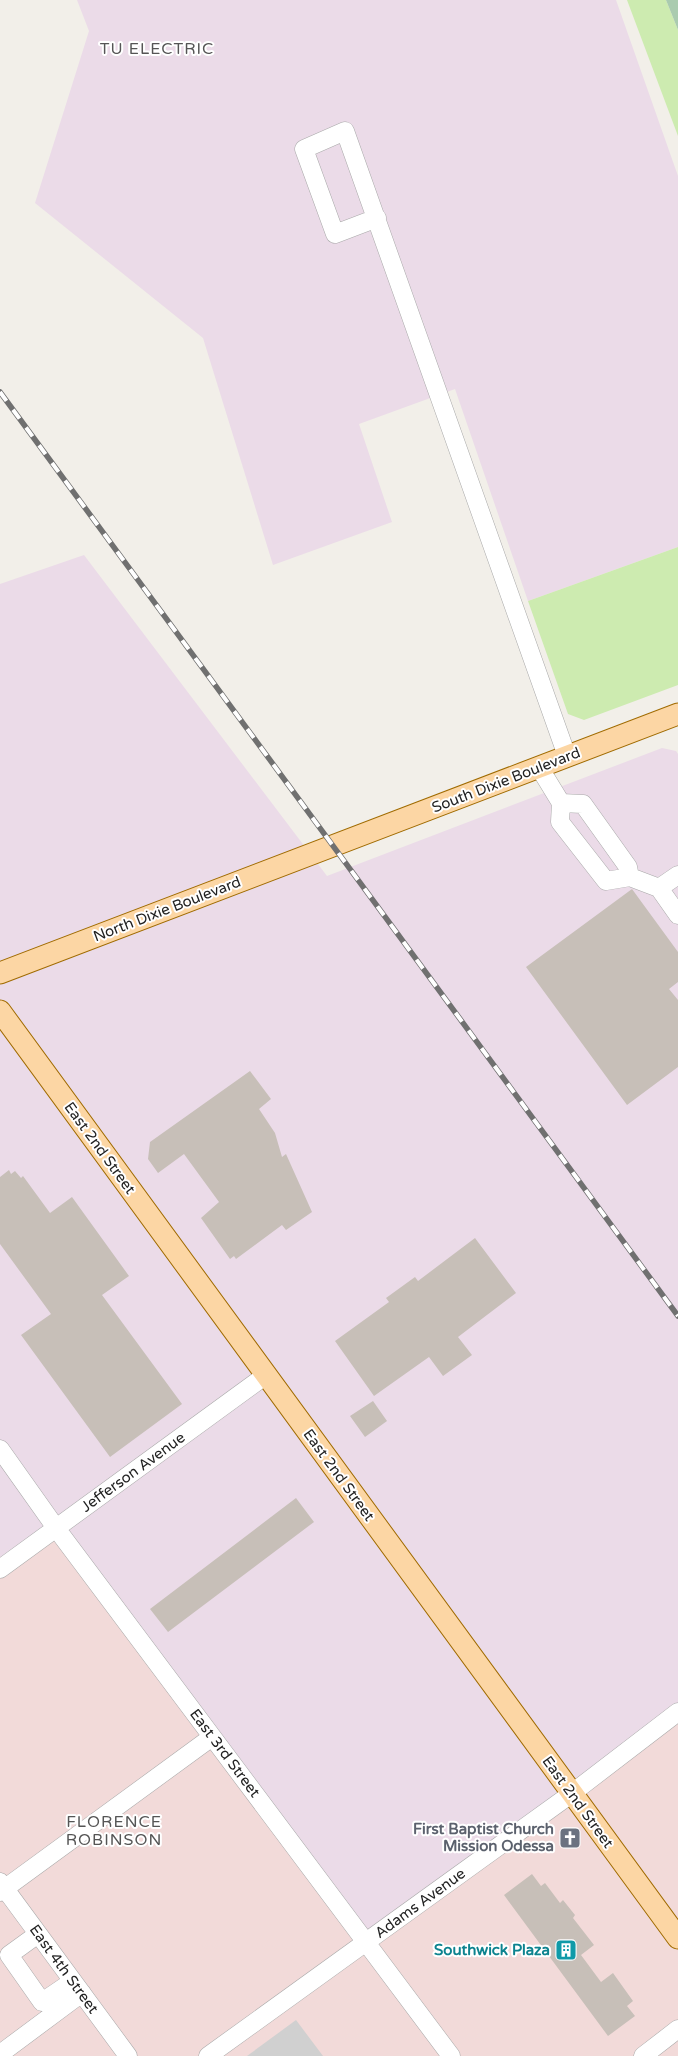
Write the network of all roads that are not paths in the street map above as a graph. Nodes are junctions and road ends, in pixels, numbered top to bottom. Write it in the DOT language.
graph roads {
  1 [pos="376,218"];
  2 [pos="676,719"];
  3 [pos="567,756"];
  4 [pos="539,767"];
  5 [pos="561,803"];
  6 [pos="333,846"];
  7 [pos="678,874"];
  8 [pos="630,877"];
  9 [pos="659,888"];
  10 [pos="678,915"];
  11 [pos="0,973"];
  12 [pos="0,1011"];
  13 [pos="266,1376"];
  14 [pos="0,1449"];
  15 [pos="56,1528"];
  16 [pos="0,1569"];
  17 [pos="678,1712"];
  18 [pos="212,1737"];
  19 [pos="572,1794"];
  20 [pos="2,1887"];
  21 [pos="38,1934"];
  22 [pos="678,1938"];
  23 [pos="366,1941"];
  24 [pos="4,1955"];
  25 [pos="78,1987"];
  26 [pos="46,2009"];
  27 [pos="678,2029"];
  28 [pos="0,2054"];
  29 [pos="128,2056"];
  30 [pos="208,2056"];
  31 [pos="451,2056"];
  32 [pos="643,2056"];
  1 -- 1 [label="street"];
  1 -- 3 [label="street"];
  2 -- 3 [label="main road, South Dixie Boulevard"];
  3 -- 4 [label="main road, South Dixie Boulevard"];
  4 -- 5 [label="street"];
  4 -- 6 [label="main road, South Dixie Boulevard"];
  5 -- 8 [label="street"];
  5 -- 8 [label="street"];
  6 -- 11 [label="main road, North Dixie Boulevard"];
  7 -- 9 [label="street"];
  8 -- 9 [label="street"];
  9 -- 10 [label="street"];
  12 -- 13 [label="main road, East 2nd Street"];
  13 -- 15 [label="street, Jefferson Avenue"];
  13 -- 19 [label="main road, East 2nd Street"];
  14 -- 15 [label="street, East 3rd Street"];
  15 -- 16 [label="street, Jefferson Avenue"];
  15 -- 18 [label="street, East 3rd Street"];
  17 -- 19 [label="street, Adams Avenue"];
  18 -- 20 [label="street"];
  18 -- 23 [label="street, East 3rd Street"];
  19 -- 22 [label="main road, East 2nd Street"];
  19 -- 23 [label="street, Adams Avenue"];
  20 -- 21 [label="street, East 4th Street"];
  21 -- 24 [label="street"];
  21 -- 25 [label="street, East 4th Street"];
  23 -- 30 [label="street, Adams Avenue"];
  23 -- 31 [label="street, East 3rd Street"];
  24 -- 26 [label="street"];
  25 -- 26 [label="street"];
  25 -- 29 [label="street, East 4th Street"];
  26 -- 28 [label="street"];
  27 -- 32 [label="street"];
}
